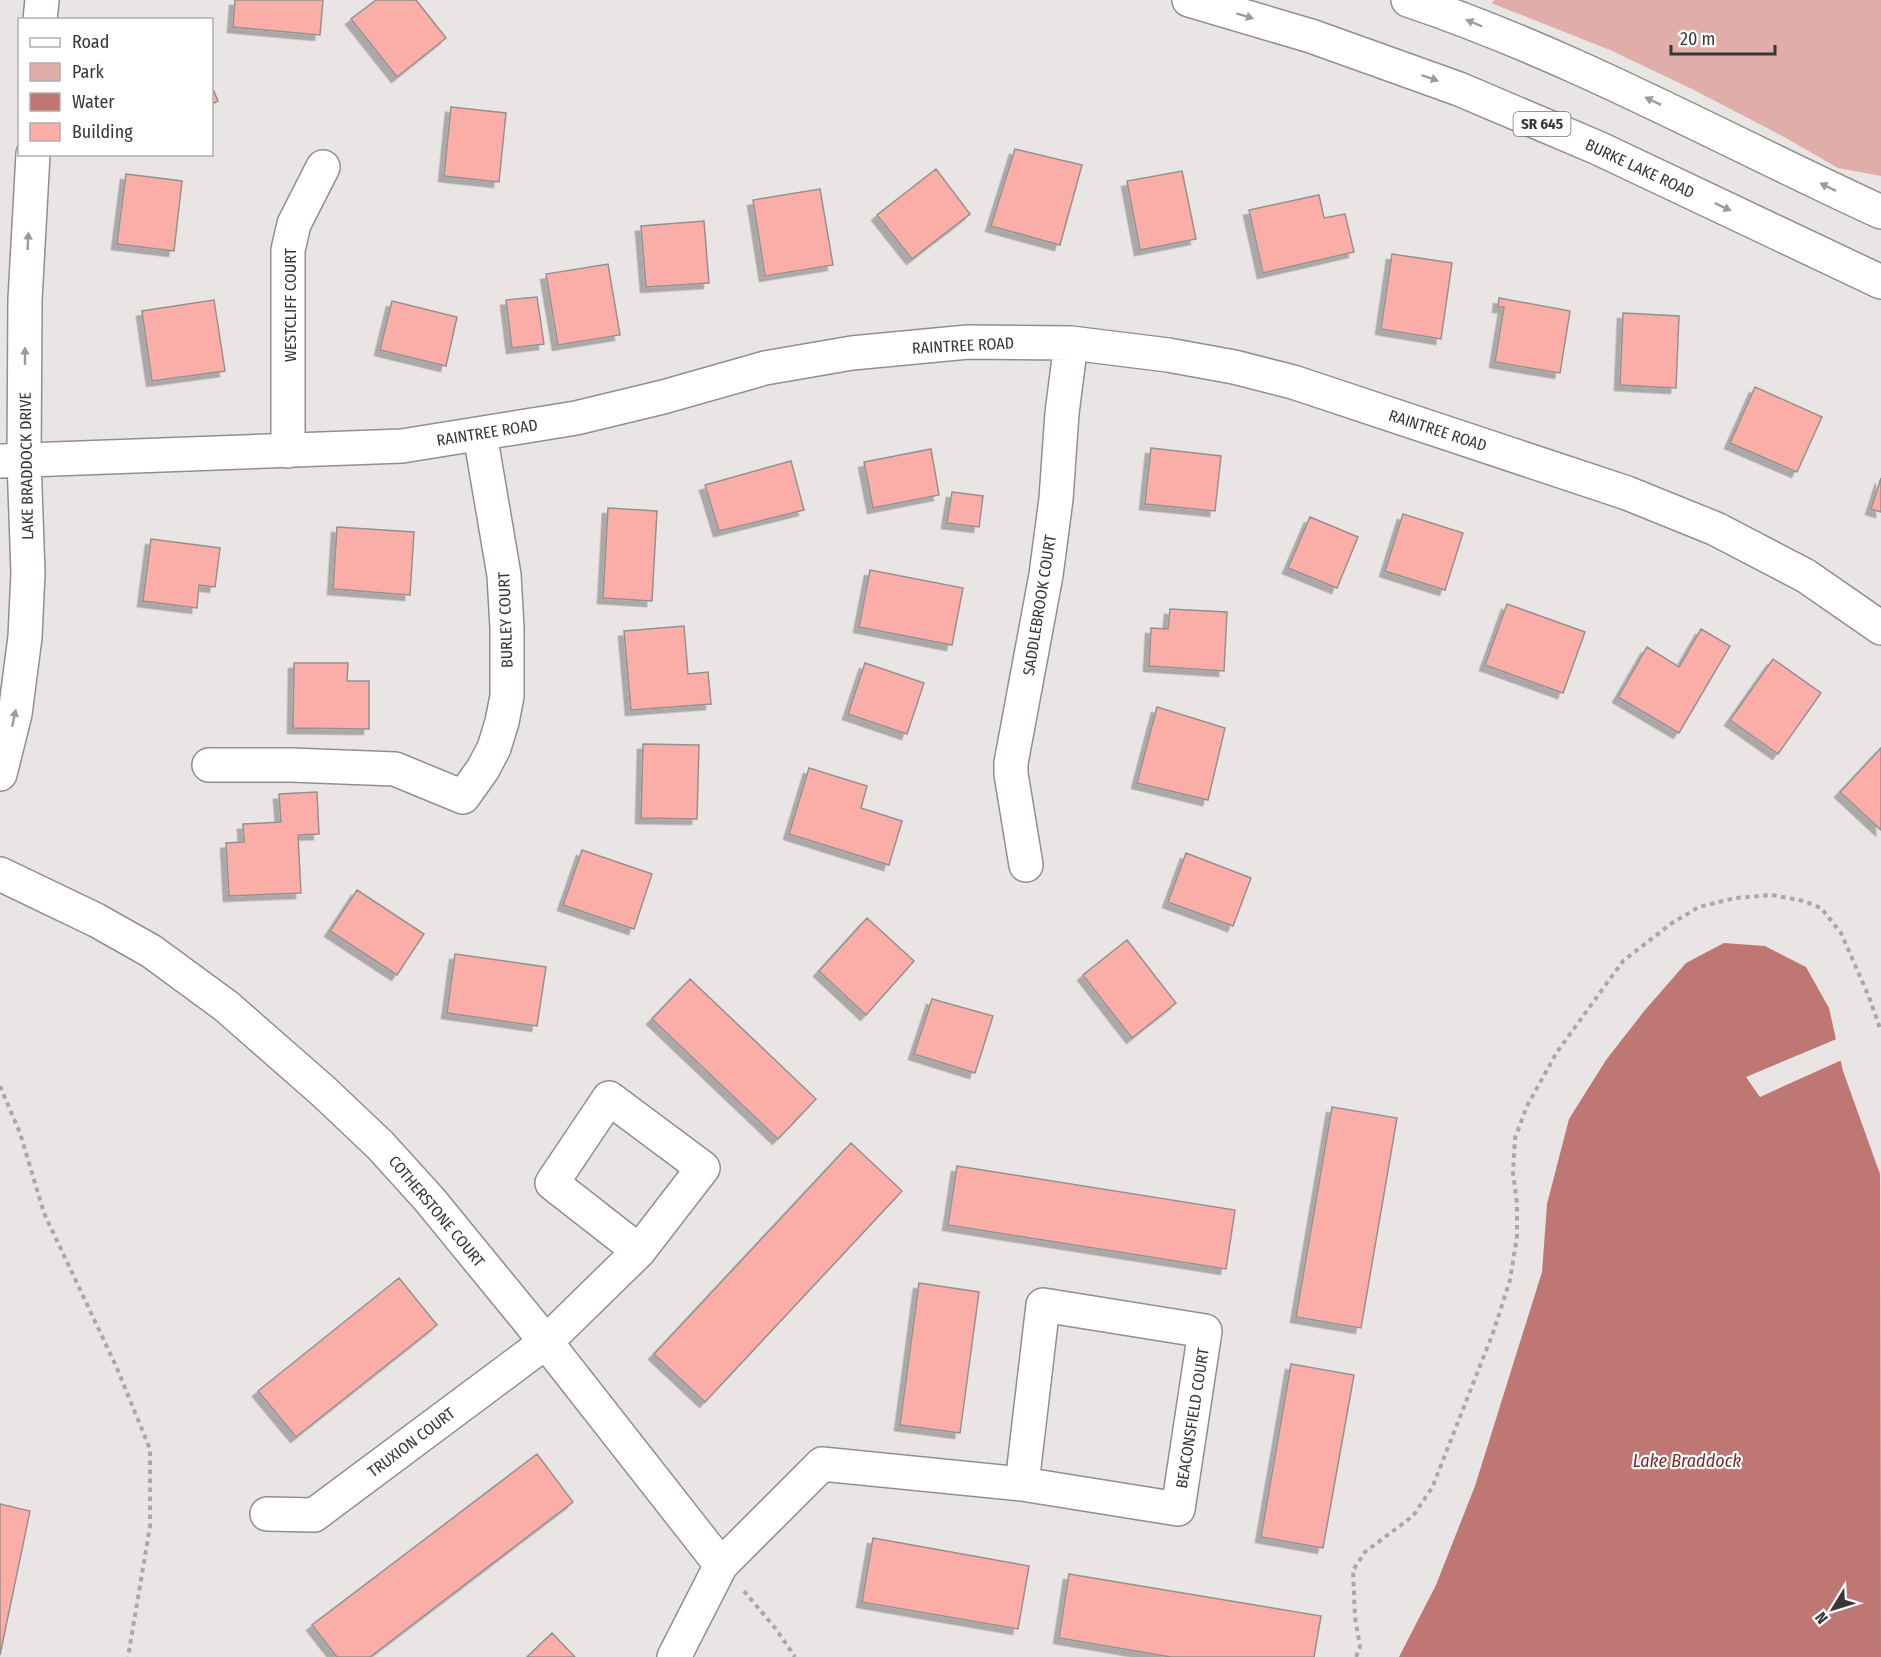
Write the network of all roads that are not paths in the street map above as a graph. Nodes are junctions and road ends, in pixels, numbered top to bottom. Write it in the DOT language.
graph roads {
  1 [pos="42,0"];
  2 [pos="1189,0"];
  3 [pos="1408,0"];
  4 [pos="40,18"];
  5 [pos="33,156"];
  6 [pos="323,167"];
  7 [pos="1881,212"];
  8 [pos="1881,282"];
  9 [pos="1071,343"];
  10 [pos="480,434"];
  11 [pos="288,451"];
  12 [pos="12,461"];
  13 [pos="1881,628"];
  14 [pos="210,765"];
  15 [pos="0,774"];
  16 [pos="1026,865"];
  17 [pos="0,874"];
  18 [pos="639,1251"];
  19 [pos="546,1342"];
  20 [pos="1022,1484"];
  21 [pos="267,1514"];
  22 [pos="721,1565"];
  23 [pos="674,1657"];
  1 -- 4 [label="street"];
  2 -- 8 [label="street, BURKE LAKE ROAD / SR 645, one-way"];
  7 -- 3 [label="street, one-way"];
  12 -- 5 [label="street, LAKE BRADDOCK DRIVE, one-way"];
  6 -- 11 [label="street, WESTCLIFF COURT"];
  9 -- 10 [label="street, RAINTREE ROAD"];
  9 -- 13 [label="street, RAINTREE ROAD"];
  9 -- 16 [label="street, SADDLEBROOK COURT"];
  10 -- 11 [label="street, RAINTREE ROAD"];
  10 -- 14 [label="street, BURLEY COURT"];
  11 -- 12 [label="street, RAINTREE ROAD"];
  15 -- 12 [label="street, LAKE BRADDOCK DRIVE, one-way"];
  17 -- 19 [label="street, COTHERSTONE COURT"];
  18 -- 18 [label="street, TRUXION COURT"];
  18 -- 19 [label="street, TRUXION COURT"];
  19 -- 21 [label="street, TRUXION COURT"];
  19 -- 22 [label="street, COTHERSTONE COURT"];
  20 -- 20 [label="street, BEACONSFIELD COURT"];
  20 -- 22 [label="street, BEACONSFIELD COURT"];
  22 -- 23 [label="street"];
}
